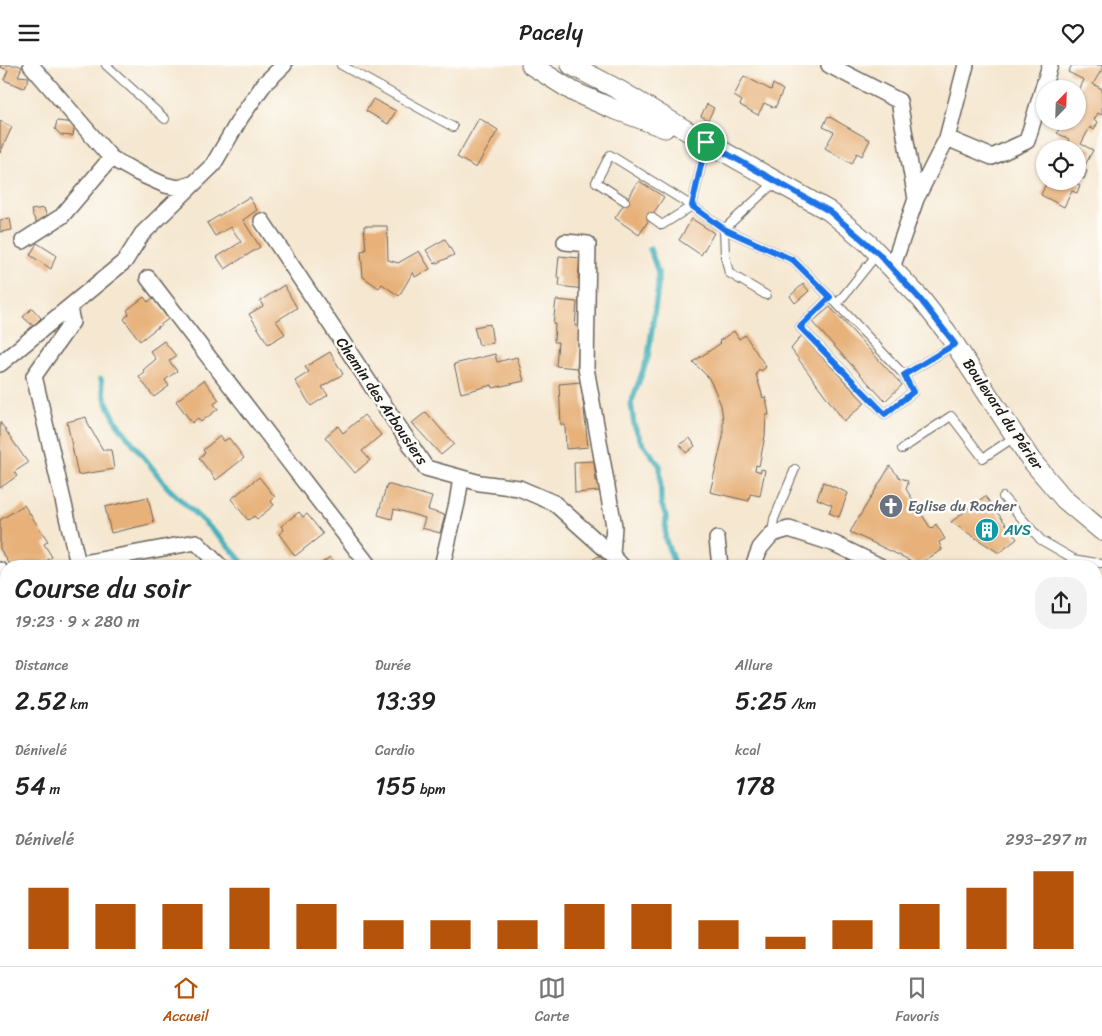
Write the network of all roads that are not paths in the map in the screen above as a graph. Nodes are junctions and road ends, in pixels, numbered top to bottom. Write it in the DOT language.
graph roads {
  1 [pos="31,65"];
  2 [pos="106,65"];
  3 [pos="284,65"];
  4 [pos="341,65"];
  5 [pos="531,65"];
  6 [pos="829,65"];
  7 [pos="966,65"];
  8 [pos="1050,65"];
  9 [pos="583,68"];
  10 [pos="552,78"];
  11 [pos="165,119"];
  12 [pos="453,127"];
  13 [pos="947,138"];
  14 [pos="706,142"];
  15 [pos="111,158"];
  16 [pos="777,181"];
  17 [pos="192,184"];
  18 [pos="916,199"];
  19 [pos="625,201"];
  20 [pos="692,206"];
  21 [pos="651,217"];
  22 [pos="262,221"];
  23 [pos="724,229"];
  24 [pos="23,241"];
  25 [pos="565,242"];
  26 [pos="878,253"];
  27 [pos="892,268"];
  28 [pos="148,279"];
  29 [pos="766,295"];
  30 [pos="830,297"];
  31 [pos="837,304"];
  32 [pos="69,308"];
  33 [pos="955,344"];
  34 [pos="0,364"];
  35 [pos="904,375"];
  36 [pos="1016,436"];
  37 [pos="902,449"];
  38 [pos="794,469"];
  39 [pos="461,478"];
  40 [pos="1003,497"];
  41 [pos="1102,531"];
  42 [pos="772,534"];
  43 [pos="716,539"];
  44 [pos="77,560"];
  45 [pos="99,560"];
  46 [pos="214,560"];
  47 [pos="364,560"];
  48 [pos="443,560"];
  49 [pos="616,560"];
  50 [pos="617,560"];
  51 [pos="719,560"];
  52 [pos="755,560"];
  53 [pos="868,560"];
  54 [pos="1079,560"];
  1 -- 15 [label="street"];
  2 -- 11 [label="lane"];
  3 -- 17 [label="street"];
  4 -- 12 [label="lane"];
  5 -- 10 [label="street"];
  6 -- 18 [label="street"];
  7 -- 13 [label="street"];
  8 -- 13 [label="street"];
  9 -- 10 [label="street"];
  9 -- 14 [label="street"];
  10 -- 14 [label="street"];
  13 -- 18 [label="street"];
  14 -- 16 [label="street, Boulevard du Périer"];
  14 -- 20 [label="lane"];
  15 -- 17 [label="street"];
  15 -- 24 [label="street"];
  16 -- 23 [label="lane"];
  16 -- 26 [label="street, Boulevard du Périer"];
  17 -- 32 [label="street"];
  18 -- 27 [label="street"];
  19 -- 20 [label="lane"];
  20 -- 21 [label="lane"];
  20 -- 23 [label="lane"];
  22 -- 39 [label="street, Chemin des Arbousiers"];
  23 -- 29 [label="lane"];
  23 -- 30 [label="lane"];
  25 -- 50 [label="street"];
  26 -- 27 [label="street, Boulevard du Périer"];
  26 -- 31 [label="lane"];
  27 -- 33 [label="street, Boulevard du Périer"];
  28 -- 47 [label="street"];
  30 -- 31 [label="lane"];
  30 -- 35 [label="lane"];
  31 -- 35 [label="lane"];
  32 -- 34 [label="street"];
  32 -- 44 [label="street"];
  33 -- 35 [label="lane"];
  33 -- 36 [label="street, Boulevard du Périer"];
  36 -- 37 [label="lane"];
  36 -- 41 [label="street, Boulevard du Périer"];
  38 -- 42 [label="lane"];
  39 -- 48 [label="street"];
  39 -- 49 [label="street, Chemin des Arbousiers"];
  40 -- 54 [label="lane"];
  42 -- 52 [label="street"];
  42 -- 53 [label="street"];
  43 -- 51 [label="street"];
  45 -- 46 [label="street"];
}
